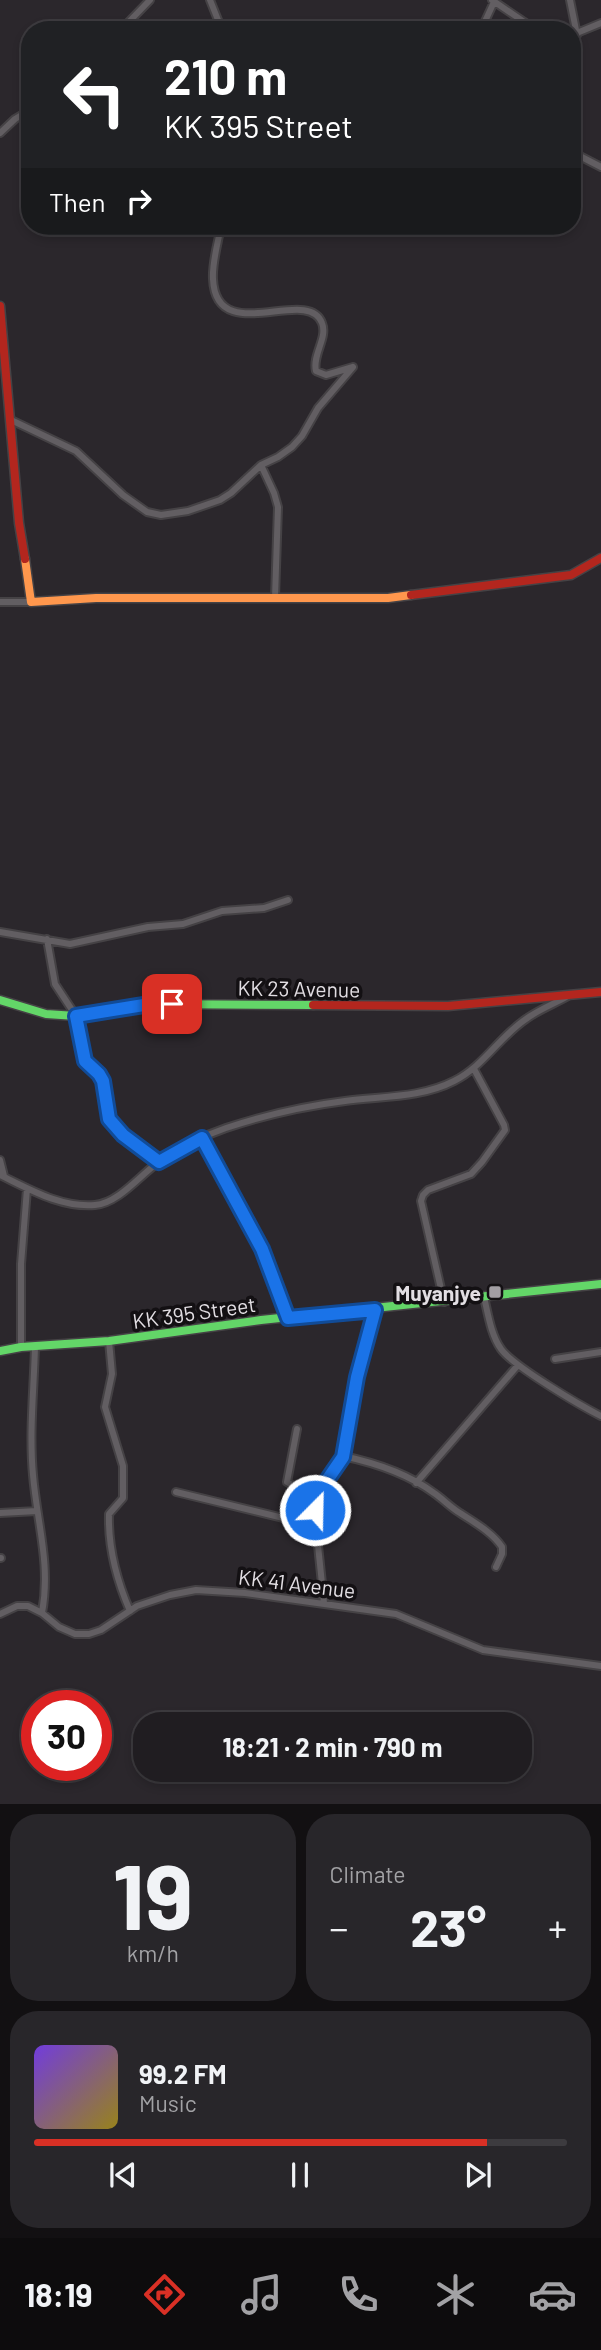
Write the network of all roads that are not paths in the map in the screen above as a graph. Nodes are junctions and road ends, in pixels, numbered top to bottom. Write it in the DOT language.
graph roads {
  1 [pos="150,0"];
  2 [pos="210,0"];
  3 [pos="570,0"];
  4 [pos="493,1"];
  5 [pos="130,21"];
  6 [pos="218,21"];
  7 [pos="485,21"];
  8 [pos="523,21"];
  9 [pos="573,21"];
  10 [pos="601,23"];
  11 [pos="581,32"];
  12 [pos="21,117"];
  13 [pos="0,133"];
  14 [pos="581,157"];
  15 [pos="601,167"];
  16 [pos="219,235"];
  17 [pos="0,306"];
  18 [pos="11,420"];
  19 [pos="261,465"];
  20 [pos="601,558"];
  21 [pos="275,598"];
  22 [pos="0,602"];
  23 [pos="31,602"];
  24 [pos="288,900"];
  25 [pos="0,932"];
  26 [pos="47,939"];
  27 [pos="599,991"];
  28 [pos="570,996"];
  29 [pos="0,1000"];
  30 [pos="76,1016"];
  31 [pos="474,1069"];
  32 [pos="202,1138"];
  33 [pos="0,1160"];
  34 [pos="159,1162"];
  35 [pos="2,1176"];
  36 [pos="27,1189"];
  37 [pos="601,1284"];
  38 [pos="484,1297"];
  39 [pos="443,1301"];
  40 [pos="375,1310"];
  41 [pos="288,1318"];
  42 [pos="109,1341"];
  43 [pos="35,1346"];
  44 [pos="21,1347"];
  45 [pos="0,1351"];
  46 [pos="601,1352"];
  47 [pos="555,1359"];
  48 [pos="518,1365"];
  49 [pos="601,1416"];
  50 [pos="297,1429"];
  51 [pos="343,1457"];
  52 [pos="416,1483"];
  53 [pos="321,1489"];
  54 [pos="176,1492"];
  55 [pos="37,1511"];
  56 [pos="0,1513"];
  57 [pos="316,1526"];
  58 [pos="496,1567"];
  59 [pos="324,1602"];
  60 [pos="130,1611"];
  61 [pos="42,1613"];
  62 [pos="0,1614"];
  63 [pos="601,1666"];
  1 -- 5 [label="street"];
  2 -- 6 [label="street"];
  3 -- 9 [label="street"];
  4 -- 7 [label="street"];
  4 -- 8 [label="street"];
  10 -- 11 [label="street"];
  12 -- 13 [label="street"];
  14 -- 15 [label="street"];
  16 -- 19 [label="street"];
  17 -- 18 [label="street"];
  18 -- 19 [label="street"];
  18 -- 23 [label="street"];
  19 -- 21 [label="street"];
  20 -- 21 [label="street"];
  21 -- 23 [label="street"];
  22 -- 23 [label="street"];
  24 -- 26 [label="street"];
  25 -- 26 [label="street"];
  26 -- 30 [label="street"];
  27 -- 28 [label="street, KK 23 Avenue"];
  28 -- 30 [label="street, KK 23 Avenue"];
  28 -- 31 [label="street"];
  29 -- 30 [label="street, KK 23 Avenue"];
  30 -- 34 [label="street"];
  31 -- 32 [label="street"];
  31 -- 39 [label="street"];
  32 -- 34 [label="street"];
  32 -- 41 [label="street"];
  33 -- 35 [label="street"];
  34 -- 36 [label="street"];
  35 -- 36 [label="street"];
  36 -- 44 [label="street"];
  37 -- 38 [label="street, KK 395 Street"];
  38 -- 39 [label="street, KK 395 Street"];
  38 -- 48 [label="street"];
  39 -- 40 [label="street, KK 395 Street"];
  40 -- 41 [label="street, KK 395 Street"];
  40 -- 51 [label="street"];
  41 -- 42 [label="street, KK 395 Street"];
  42 -- 43 [label="street, KK 395 Street"];
  42 -- 60 [label="street"];
  43 -- 44 [label="street, KK 395 Street"];
  43 -- 55 [label="street"];
  44 -- 45 [label="street, KK 395 Street"];
  46 -- 47 [label="street"];
  48 -- 49 [label="street"];
  48 -- 52 [label="street"];
  50 -- 53 [label="street"];
  51 -- 52 [label="street"];
  51 -- 53 [label="street"];
  52 -- 58 [label="street"];
  53 -- 57 [label="street"];
  54 -- 57 [label="street"];
  55 -- 56 [label="street"];
  55 -- 61 [label="street"];
  57 -- 59 [label="street"];
  59 -- 60 [label="street, KK 41 Avenue"];
  59 -- 63 [label="street, KK 41 Avenue"];
  60 -- 61 [label="street, KK 41 Avenue"];
  61 -- 62 [label="street, KK 41 Avenue"];
}
